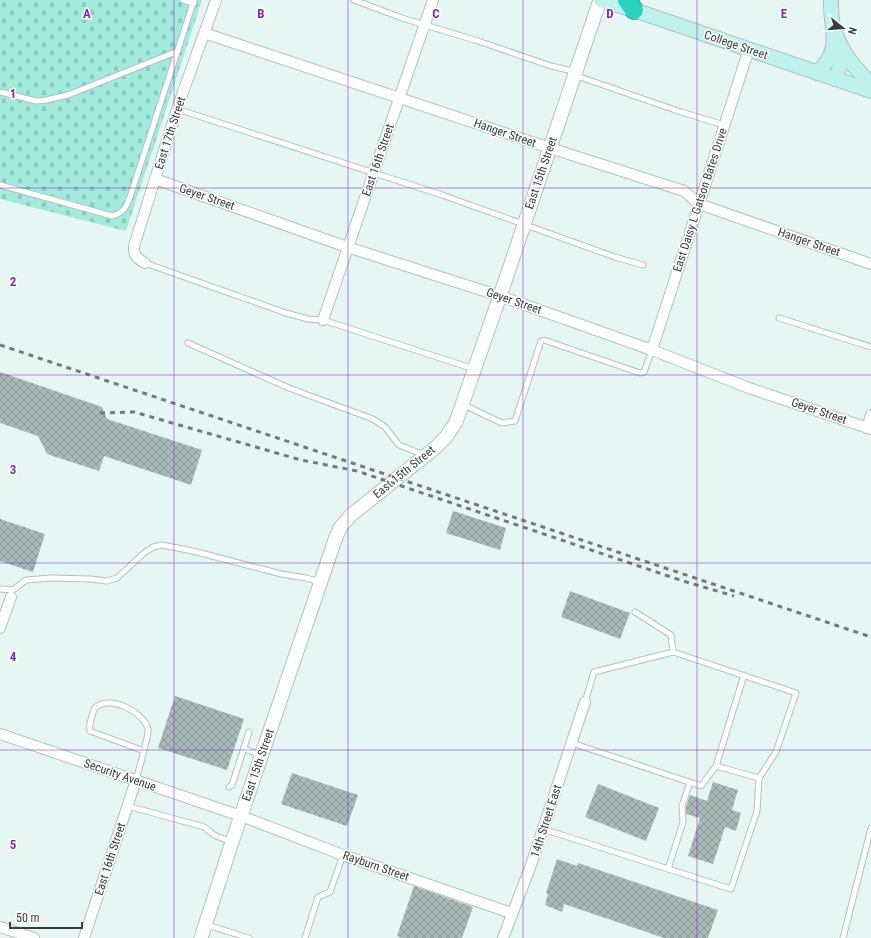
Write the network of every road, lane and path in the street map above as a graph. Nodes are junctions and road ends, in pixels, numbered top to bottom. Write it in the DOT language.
graph roads {
  1 [pos="183,0"];
  2 [pos="216,0"];
  3 [pos="354,0"];
  4 [pos="433,0"];
  5 [pos="601,0"];
  6 [pos="831,0"];
  7 [pos="194,1"];
  8 [pos="630,5"];
  9 [pos="425,24"];
  10 [pos="833,27"];
  11 [pos="204,33"];
  12 [pos="749,49"];
  13 [pos="178,51"];
  14 [pos="845,55"];
  15 [pos="818,73"];
  16 [pos="575,74"];
  17 [pos="835,79"];
  18 [pos="871,85"];
  19 [pos="871,91"];
  20 [pos="0,92"];
  21 [pos="400,98"];
  22 [pos="177,109"];
  23 [pos="724,125"];
  24 [pos="550,148"];
  25 [pos="374,174"];
  26 [pos="155,179"];
  27 [pos="0,185"];
  28 [pos="699,204"];
  29 [pos="524,224"];
  30 [pos="347,247"];
  31 [pos="145,263"];
  32 [pos="871,264"];
  33 [pos="643,265"];
  34 [pos="500,296"];
  35 [pos="779,318"];
  36 [pos="323,320"];
  37 [pos="188,343"];
  38 [pos="871,347"];
  39 [pos="652,350"];
  40 [pos="475,370"];
  41 [pos="463,404"];
  42 [pos="871,415"];
  43 [pos="869,428"];
  44 [pos="425,456"];
  45 [pos="320,582"];
  46 [pos="0,589"];
  47 [pos="12,594"];
  48 [pos="635,612"];
  49 [pos="0,628"];
  50 [pos="673,652"];
  51 [pos="744,675"];
  52 [pos="585,702"];
  53 [pos="249,732"];
  54 [pos="0,734"];
  55 [pos="572,743"];
  56 [pos="244,749"];
  57 [pos="144,751"];
  58 [pos="262,755"];
  59 [pos="716,766"];
  60 [pos="759,778"];
  61 [pos="136,780"];
  62 [pos="690,782"];
  63 [pos="229,787"];
  64 [pos="128,806"];
  65 [pos="241,816"];
  66 [pos="871,828"];
  67 [pos="543,829"];
  68 [pos="232,842"];
  69 [pos="343,855"];
  70 [pos="668,869"];
  71 [pos="511,913"];
  72 [pos="206,924"];
  73 [pos="0,927"];
  74 [pos="34,938"];
  75 [pos="84,938"];
  76 [pos="201,938"];
  77 [pos="249,938"];
  78 [pos="305,938"];
  79 [pos="503,938"];
  80 [pos="843,938"];
  1 -- 7 [label="lane"];
  2 -- 11 [label="street, East 17th Street"];
  3 -- 9 [label="lane"];
  4 -- 9 [label="street, East 16th Street"];
  5 -- 8 [label="main road, College Street"];
  5 -- 16 [label="street, East 15th Street"];
  6 -- 10 [label="main road"];
  7 -- 13 [label="lane"];
  8 -- 12 [label="main road, College Street"];
  9 -- 16 [label="lane"];
  9 -- 21 [label="street, East 16th Street"];
  10 -- 14 [label="main road"];
  10 -- 15 [label="main road"];
  11 -- 21 [label="street, Hanger Street"];
  11 -- 22 [label="street, East 17th Street"];
  12 -- 15 [label="main road, College Street"];
  12 -- 23 [label="street, East Daisy L Gatson Bates Drive"];
  13 -- 20 [label="lane"];
  13 -- 27 [label="lane"];
  14 -- 17 [label="main road"];
  14 -- 18 [label="main road"];
  15 -- 17 [label="main road, College Street"];
  16 -- 23 [label="lane"];
  16 -- 24 [label="street, East 15th Street"];
  17 -- 19 [label="main road, College Street"];
  21 -- 24 [label="street, Hanger Street"];
  21 -- 25 [label="street, East 16th Street"];
  22 -- 25 [label="lane"];
  22 -- 26 [label="street, East 17th Street"];
  23 -- 28 [label="street, East Daisy L Gatson Bates Drive"];
  24 -- 28 [label="street, Hanger Street"];
  24 -- 29 [label="street, East 15th Street"];
  25 -- 29 [label="lane"];
  25 -- 30 [label="street, East 16th Street"];
  26 -- 30 [label="street, Geyer Street"];
  26 -- 31 [label="street, East 17th Street"];
  28 -- 32 [label="street, Hanger Street"];
  28 -- 39 [label="street, East Daisy L Gatson Bates Drive"];
  29 -- 33 [label="lane"];
  29 -- 34 [label="street, East 15th Street"];
  30 -- 34 [label="street, Geyer Street"];
  30 -- 36 [label="street, East 16th Street"];
  31 -- 36 [label="lane"];
  34 -- 39 [label="street, Geyer Street"];
  34 -- 40 [label="street, East 15th Street"];
  35 -- 38 [label="lane"];
  36 -- 40 [label="lane"];
  37 -- 44 [label="lane"];
  39 -- 41 [label="lane"];
  39 -- 43 [label="street, Geyer Street"];
  40 -- 41 [label="street, East 15th Street"];
  41 -- 44 [label="street, East 15th Street"];
  42 -- 43 [label="street"];
  44 -- 45 [label="street, East 15th Street"];
  45 -- 47 [label="lane"];
  45 -- 58 [label="street, East 15th Street"];
  46 -- 47 [label="lane"];
  47 -- 49 [label="street"];
  48 -- 50 [label="lane"];
  50 -- 51 [label="lane"];
  50 -- 52 [label="lane"];
  51 -- 59 [label="lane"];
  51 -- 60 [label="lane"];
  52 -- 55 [label="street, 14th Street East"];
  53 -- 56 [label="lane"];
  54 -- 61 [label="street, Security Avenue"];
  55 -- 62 [label="lane"];
  55 -- 67 [label="street, 14th Street East"];
  56 -- 58 [label="lane"];
  56 -- 63 [label="lane"];
  57 -- 57 [label="lane"];
  57 -- 61 [label="lane"];
  58 -- 65 [label="street, East 15th Street"];
  59 -- 60 [label="lane"];
  59 -- 62 [label="lane"];
  60 -- 70 [label="lane"];
  61 -- 64 [label="street, East 16th Street"];
  61 -- 65 [label="street, Security Avenue"];
  62 -- 70 [label="lane"];
  64 -- 68 [label="lane"];
  64 -- 75 [label="street, East 16th Street"];
  65 -- 68 [label="street, East 15th Street"];
  65 -- 69 [label="street, Rayburn Street"];
  66 -- 80 [label="lane"];
  67 -- 70 [label="lane"];
  67 -- 71 [label="street, 14th Street East"];
  68 -- 72 [label="street, East 15th Street"];
  69 -- 71 [label="street, Rayburn Street"];
  69 -- 78 [label="lane"];
  71 -- 79 [label="street, 14th Street East"];
  72 -- 76 [label="street, East 15th Street"];
  72 -- 77 [label="lane"];
  73 -- 74 [label="street"];
}
